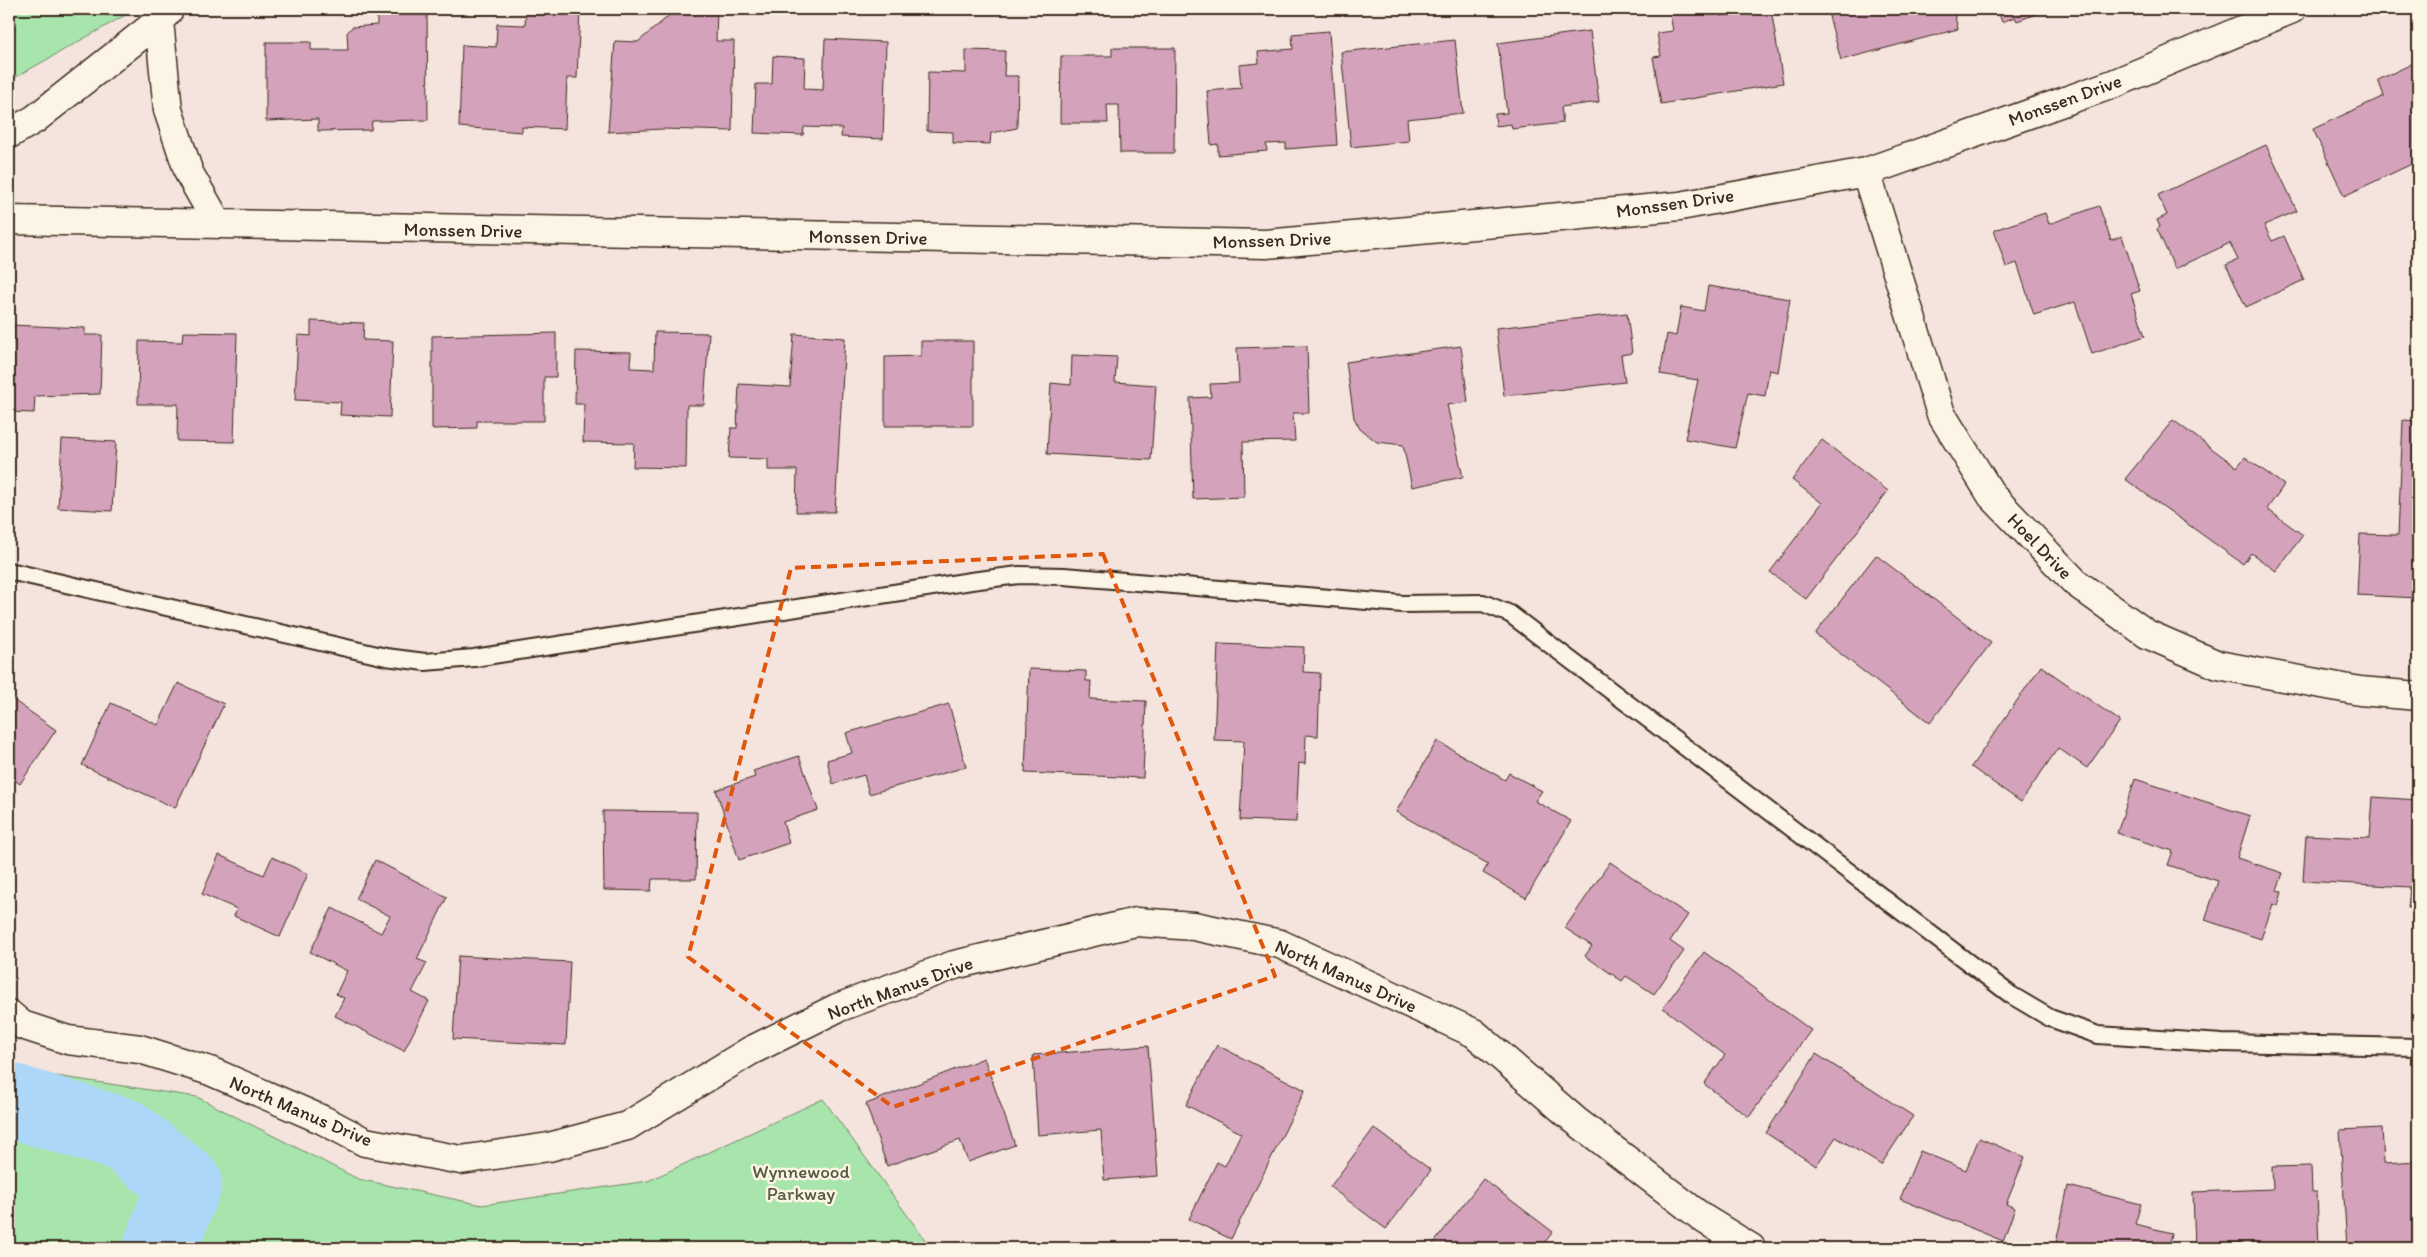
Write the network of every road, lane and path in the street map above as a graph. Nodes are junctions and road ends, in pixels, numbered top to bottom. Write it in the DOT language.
graph roads {
  1 [pos="2292,9"];
  2 [pos="165,15"];
  3 [pos="9,134"];
  4 [pos="1866,172"];
  5 [pos="9,220"];
  6 [pos="218,224"];
  7 [pos="9,571"];
  8 [pos="2418,696"];
  9 [pos="9,1014"];
  10 [pos="2418,1046"];
  11 [pos="1751,1248"];
  1 -- 4 [label="street, Monssen Drive"];
  2 -- 3 [label="street"];
  2 -- 6 [label="street"];
  4 -- 6 [label="street, Monssen Drive"];
  4 -- 8 [label="street, Hoel Drive"];
  5 -- 6 [label="street, Monssen Drive"];
  7 -- 10 [label="lane"];
  9 -- 11 [label="street, North Manus Drive"];
}
